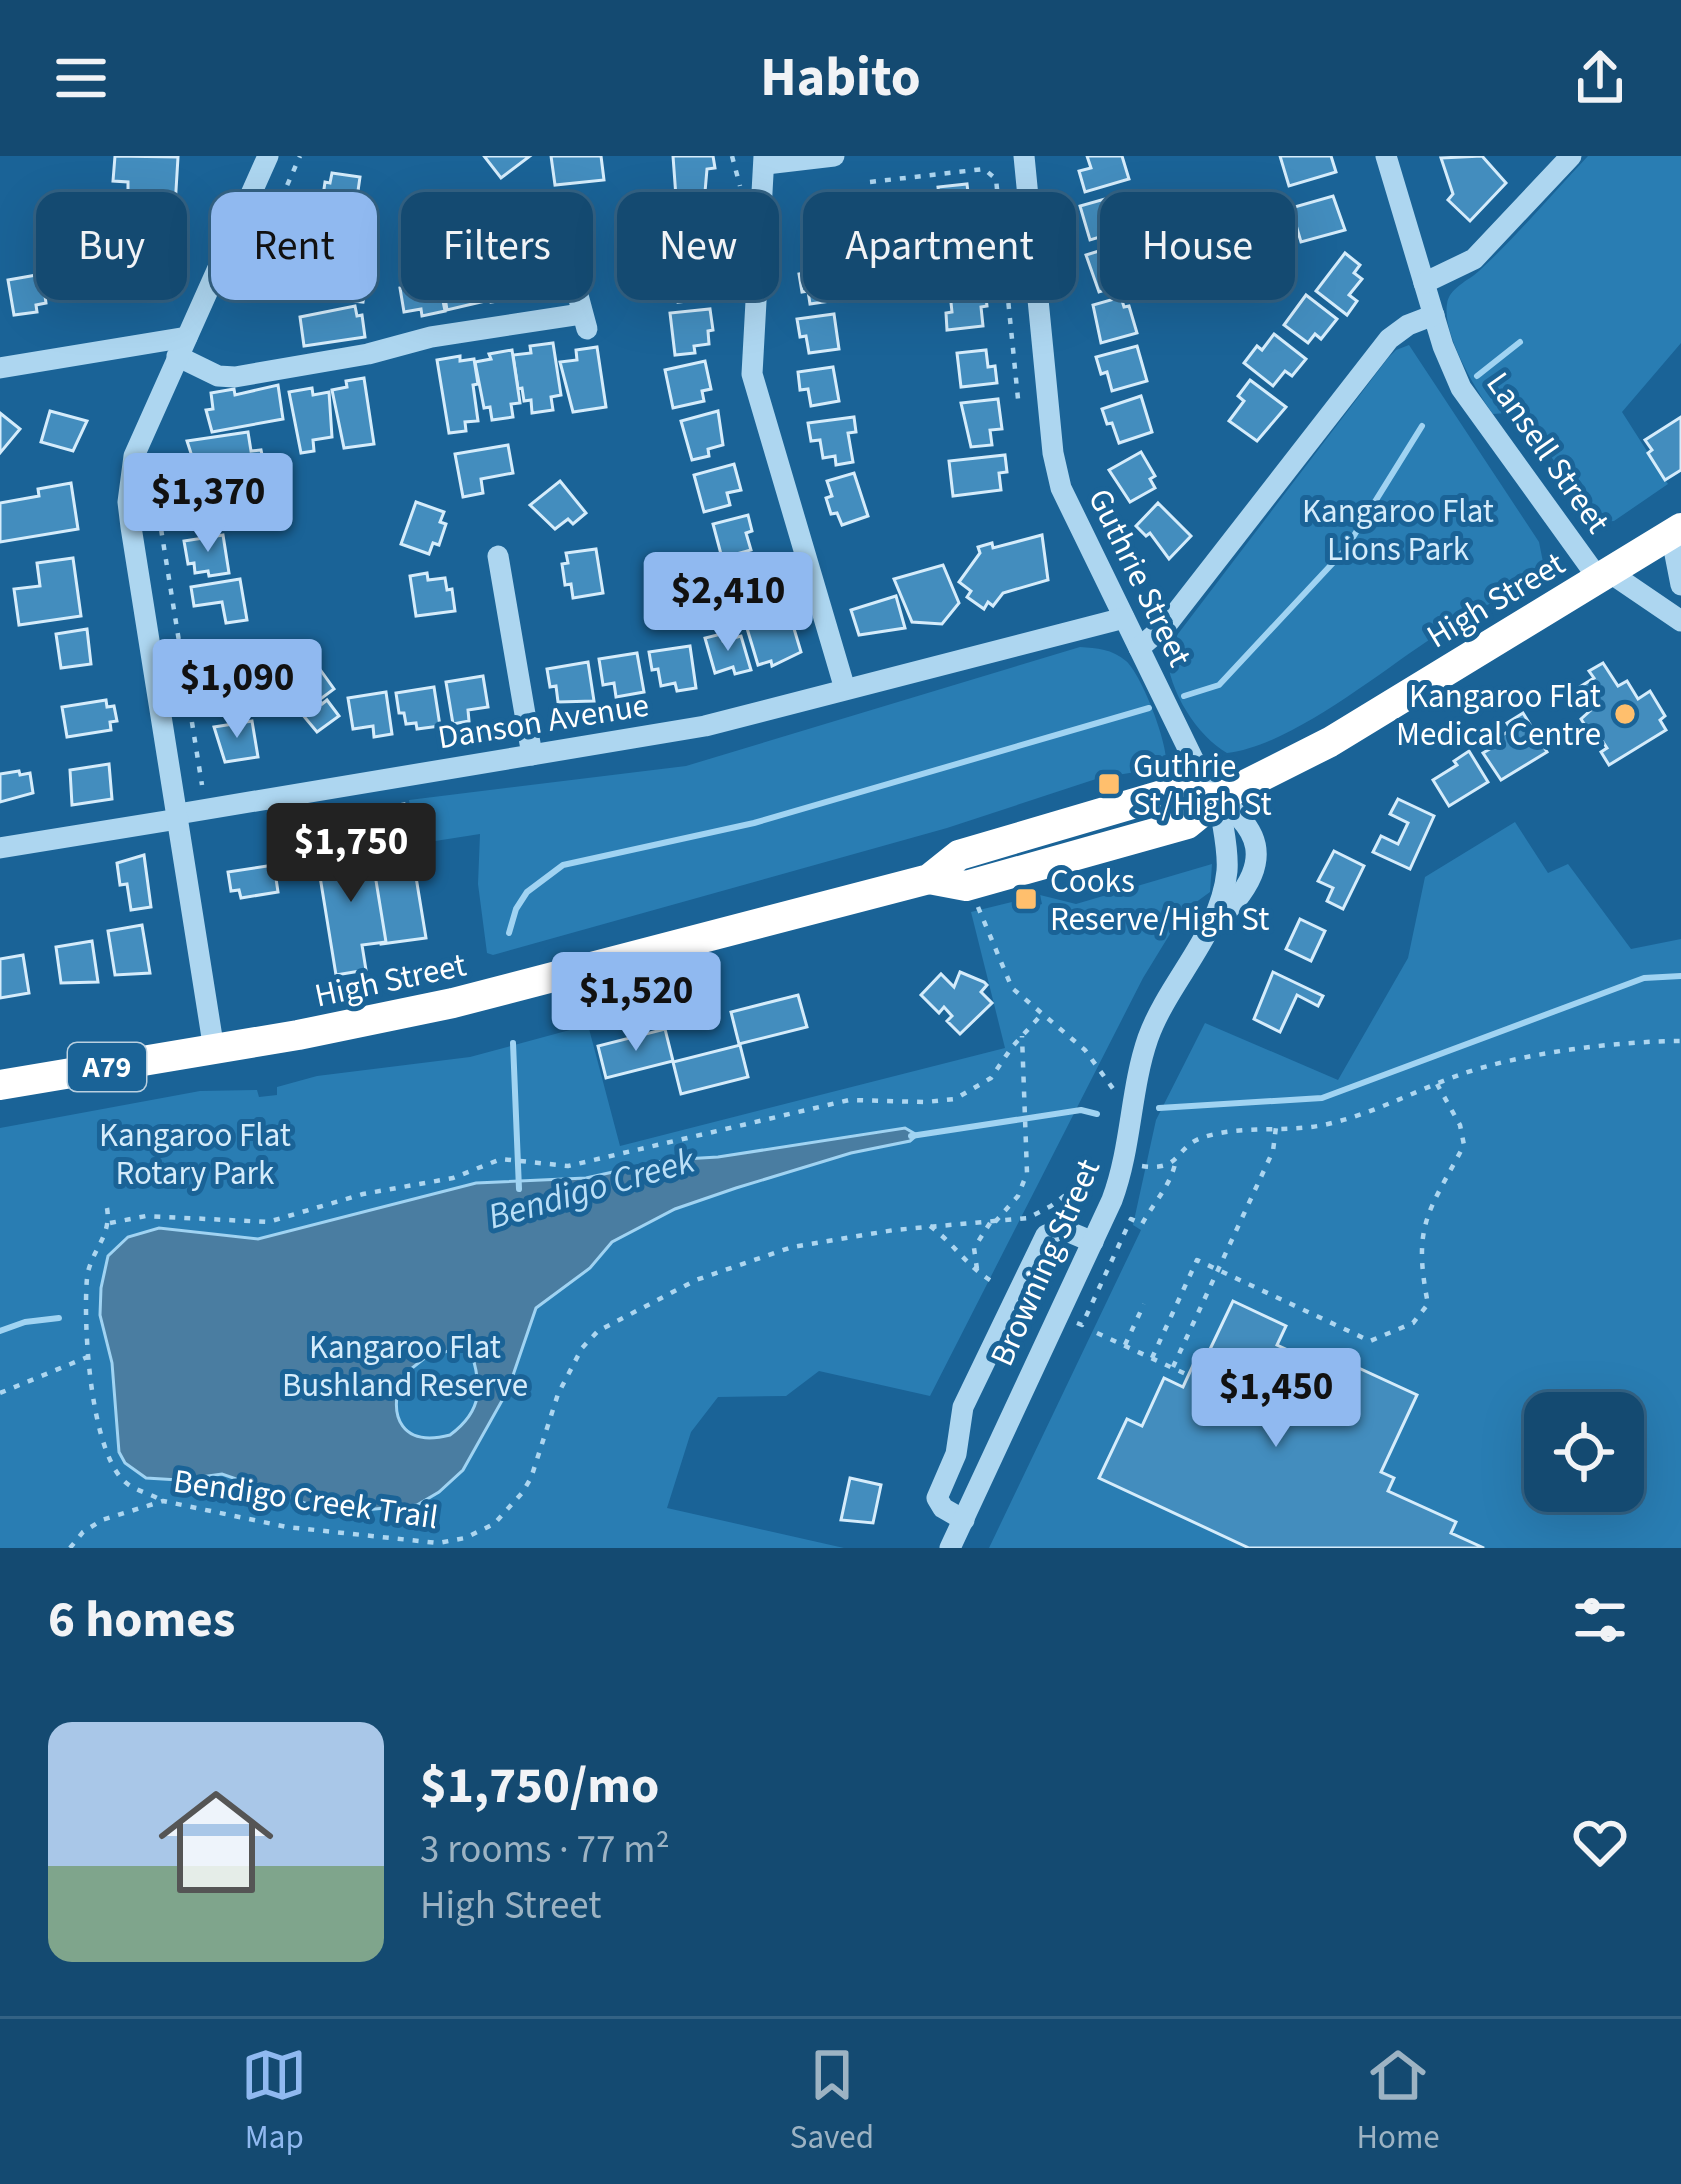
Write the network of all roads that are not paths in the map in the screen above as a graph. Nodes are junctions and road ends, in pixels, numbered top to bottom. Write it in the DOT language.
graph roads {
  1 [pos="268,156"];
  2 [pos="834,156"];
  3 [pos="1024,156"];
  4 [pos="1386,156"];
  5 [pos="1571,156"];
  6 [pos="765,160"];
  7 [pos="1424,283"];
  8 [pos="579,300"];
  9 [pos="1434,315"];
  10 [pos="182,346"];
  11 [pos="0,368"];
  12 [pos="1676,531"];
  13 [pos="498,556"];
  14 [pos="1603,575"];
  15 [pos="1681,585"];
  16 [pos="1124,618"];
  17 [pos="1681,620"];
  18 [pos="1139,648"];
  19 [pos="845,689"];
  20 [pos="532,754"];
  21 [pos="1219,798"];
  22 [pos="178,816"];
  23 [pos="0,848"];
  24 [pos="214,1050"];
  25 [pos="0,1085"];
  26 [pos="1094,1242"];
  27 [pos="964,1520"];
  28 [pos="950,1548"];
  1 -- 10 [label="street"];
  2 -- 6 [label="street"];
  3 -- 16 [label="street, Guthrie Street"];
  4 -- 7 [label="street, Lansell Street"];
  5 -- 7 [label="street"];
  6 -- 19 [label="street"];
  7 -- 9 [label="street, Lansell Street"];
  8 -- 10 [label="street"];
  9 -- 14 [label="street, Lansell Street"];
  9 -- 18 [label="street"];
  10 -- 11 [label="street"];
  10 -- 22 [label="street"];
  12 -- 14 [label="highway, High Street / A79"];
  12 -- 15 [label="street"];
  13 -- 20 [label="street"];
  14 -- 17 [label="street, Lansell Street"];
  14 -- 21 [label="highway, High Street / A79"];
  16 -- 18 [label="street, Guthrie Street"];
  16 -- 19 [label="street, Danson Avenue"];
  18 -- 21 [label="street, Guthrie Street"];
  19 -- 20 [label="street, Danson Avenue"];
  20 -- 22 [label="street, Danson Avenue"];
  21 -- 24 [label="highway, High Street / A79"];
  21 -- 26 [label="street, Browning Street"];
  22 -- 23 [label="street, Danson Avenue"];
  22 -- 24 [label="street"];
  24 -- 25 [label="highway, High Street / A79"];
  26 -- 27 [label="street, Browning Street"];
  26 -- 27 [label="street"];
  27 -- 28 [label="street, Browning Street"];
}
